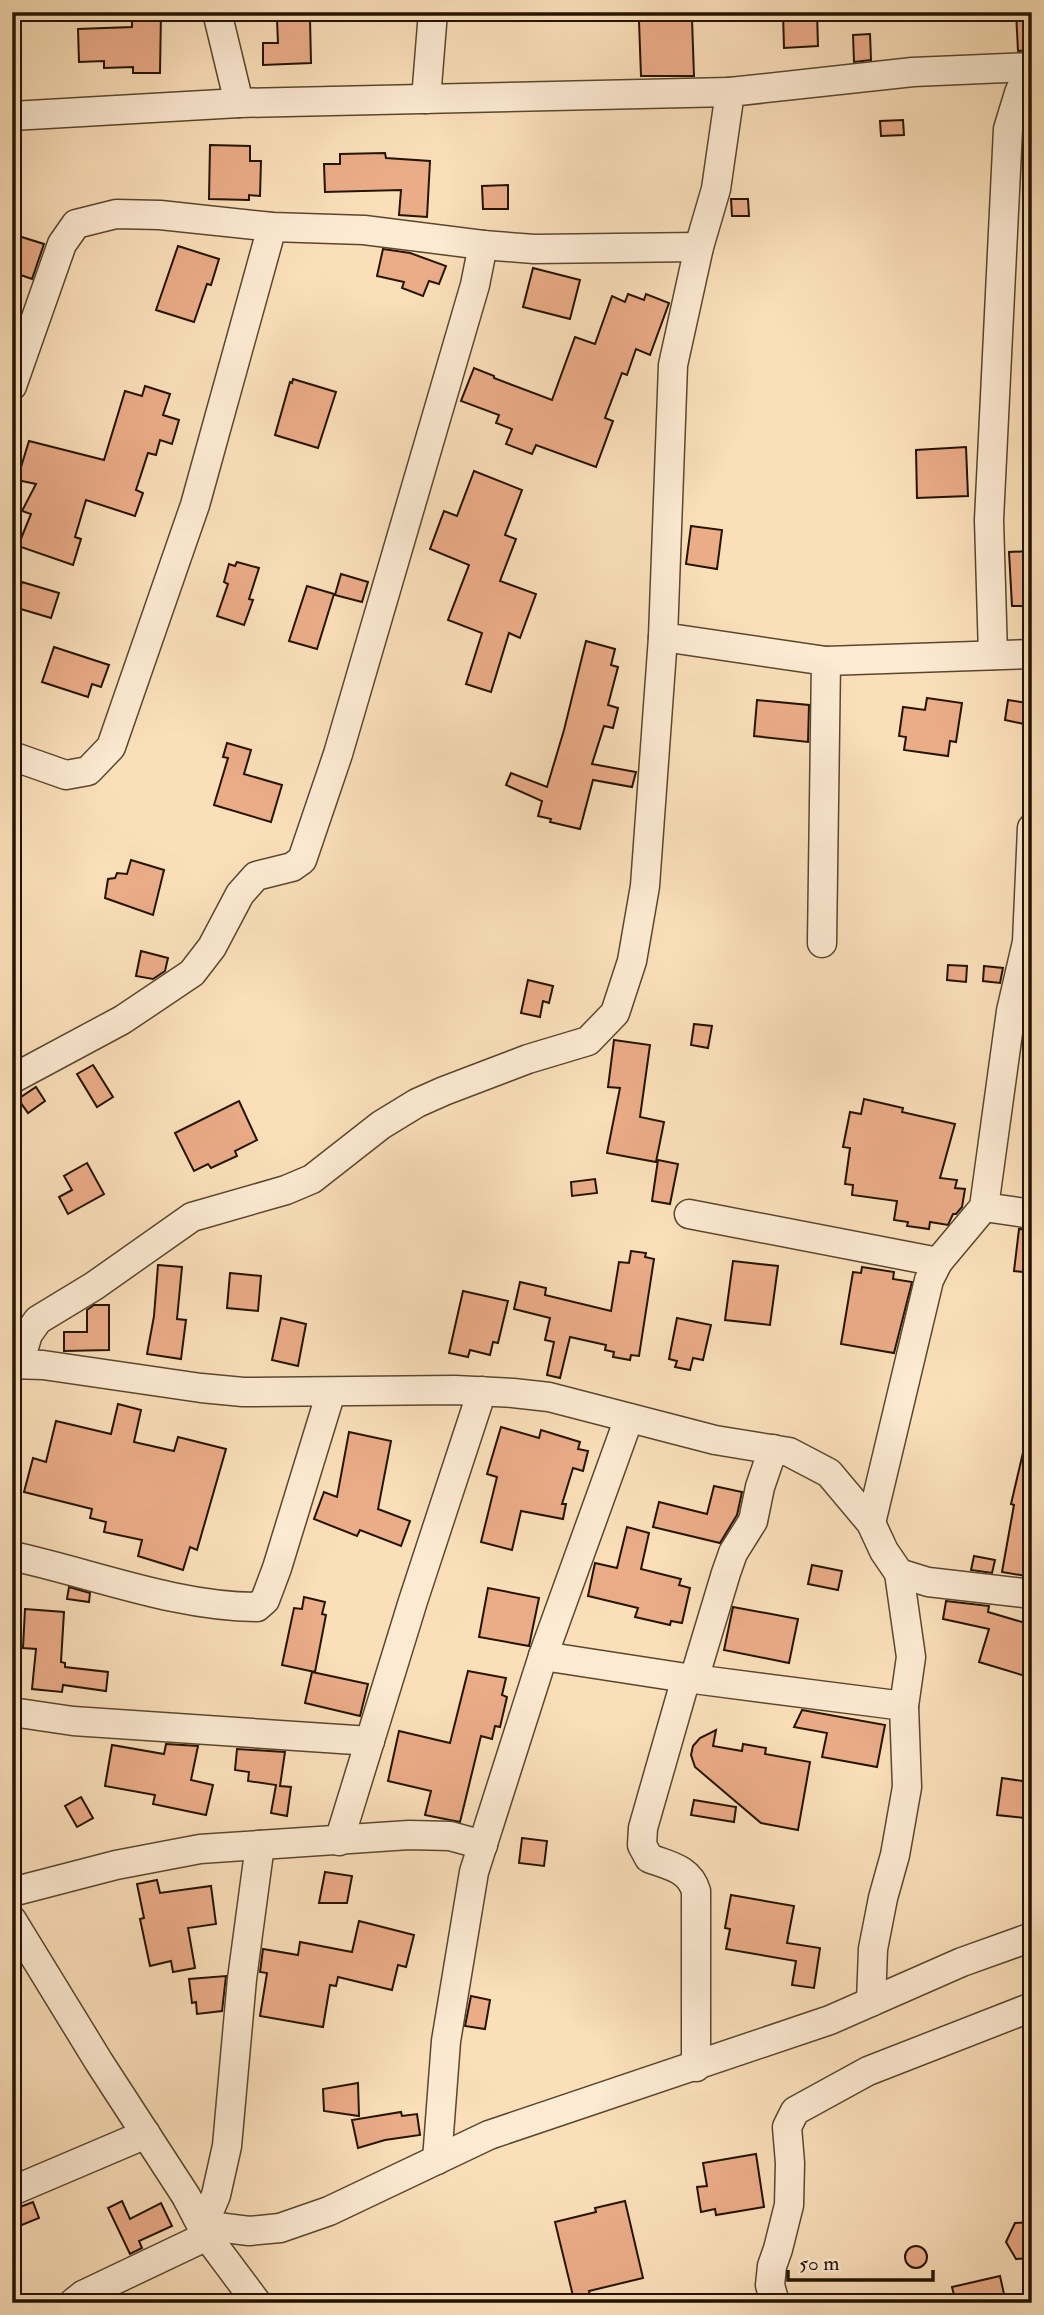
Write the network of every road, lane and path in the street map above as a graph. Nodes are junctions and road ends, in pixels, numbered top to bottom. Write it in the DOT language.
graph roads {
  1 [pos="217,12"];
  2 [pos="433,12"];
  3 [pos="1031,67"];
  4 [pos="730,92"];
  5 [pos="426,99"];
  6 [pos="239,103"];
  7 [pos="12,116"];
  8 [pos="272,227"];
  9 [pos="482,245"];
  10 [pos="699,247"];
  11 [pos="12,386"];
  12 [pos="663,637"];
  13 [pos="1032,654"];
  14 [pos="993,655"];
  15 [pos="826,661"];
  16 [pos="12,756"];
  17 [pos="1032,828"];
  18 [pos="822,943"];
  19 [pos="12,1079"];
  20 [pos="984,1207"];
  21 [pos="689,1214"];
  22 [pos="1032,1214"];
  23 [pos="938,1262"];
  24 [pos="15,1364"];
  25 [pos="482,1391"];
  26 [pos="331,1392"];
  27 [pos="629,1418"];
  28 [pos="773,1449"];
  29 [pos="871,1523"];
  30 [pos="12,1556"];
  31 [pos="899,1573"];
  32 [pos="1032,1594"];
  33 [pos="542,1657"];
  34 [pos="690,1679"];
  35 [pos="904,1706"];
  36 [pos="12,1712"];
  37 [pos="370,1741"];
  38 [pos="339,1841"];
  39 [pos="260,1845"];
  40 [pos="483,1845"];
  41 [pos="12,1892"];
  42 [pos="12,1920"];
  43 [pos="1032,1937"];
  44 [pos="871,2001"];
  45 [pos="1032,2007"];
  46 [pos="696,2067"];
  47 [pos="146,2134"];
  48 [pos="437,2160"];
  49 [pos="12,2191"];
  50 [pos="202,2226"];
  51 [pos="73,2303"];
  52 [pos="257,2303"];
  53 [pos="775,2303"];
  1 -- 6 [label="street"];
  2 -- 5 [label="street"];
  3 -- 4 [label="street"];
  3 -- 14 [label="street"];
  4 -- 5 [label="street"];
  4 -- 10 [label="street"];
  5 -- 6 [label="street"];
  6 -- 7 [label="street"];
  8 -- 9 [label="street"];
  8 -- 11 [label="street"];
  8 -- 16 [label="street"];
  9 -- 10 [label="street"];
  9 -- 19 [label="street"];
  10 -- 12 [label="street"];
  12 -- 15 [label="street"];
  12 -- 24 [label="street"];
  13 -- 14 [label="street"];
  14 -- 15 [label="street"];
  15 -- 18 [label="street"];
  17 -- 20 [label="street"];
  20 -- 22 [label="street"];
  20 -- 23 [label="street"];
  21 -- 23 [label="street"];
  23 -- 29 [label="street"];
  24 -- 26 [label="street"];
  25 -- 26 [label="street"];
  25 -- 27 [label="street"];
  25 -- 37 [label="street"];
  26 -- 30 [label="street"];
  27 -- 28 [label="street"];
  27 -- 33 [label="street"];
  28 -- 29 [label="street"];
  28 -- 34 [label="street"];
  29 -- 31 [label="street"];
  31 -- 32 [label="street"];
  31 -- 35 [label="street"];
  33 -- 34 [label="street"];
  33 -- 40 [label="street"];
  34 -- 35 [label="street"];
  34 -- 46 [label="street"];
  35 -- 44 [label="street"];
  36 -- 37 [label="street"];
  37 -- 38 [label="street"];
  38 -- 39 [label="street"];
  38 -- 40 [label="street"];
  39 -- 41 [label="street"];
  39 -- 50 [label="street"];
  40 -- 48 [label="street"];
  42 -- 47 [label="street"];
  43 -- 44 [label="street"];
  44 -- 46 [label="street"];
  45 -- 53 [label="street"];
  46 -- 48 [label="street"];
  47 -- 49 [label="street"];
  47 -- 50 [label="street"];
  48 -- 50 [label="street"];
  50 -- 51 [label="street"];
  50 -- 52 [label="street"];
}
